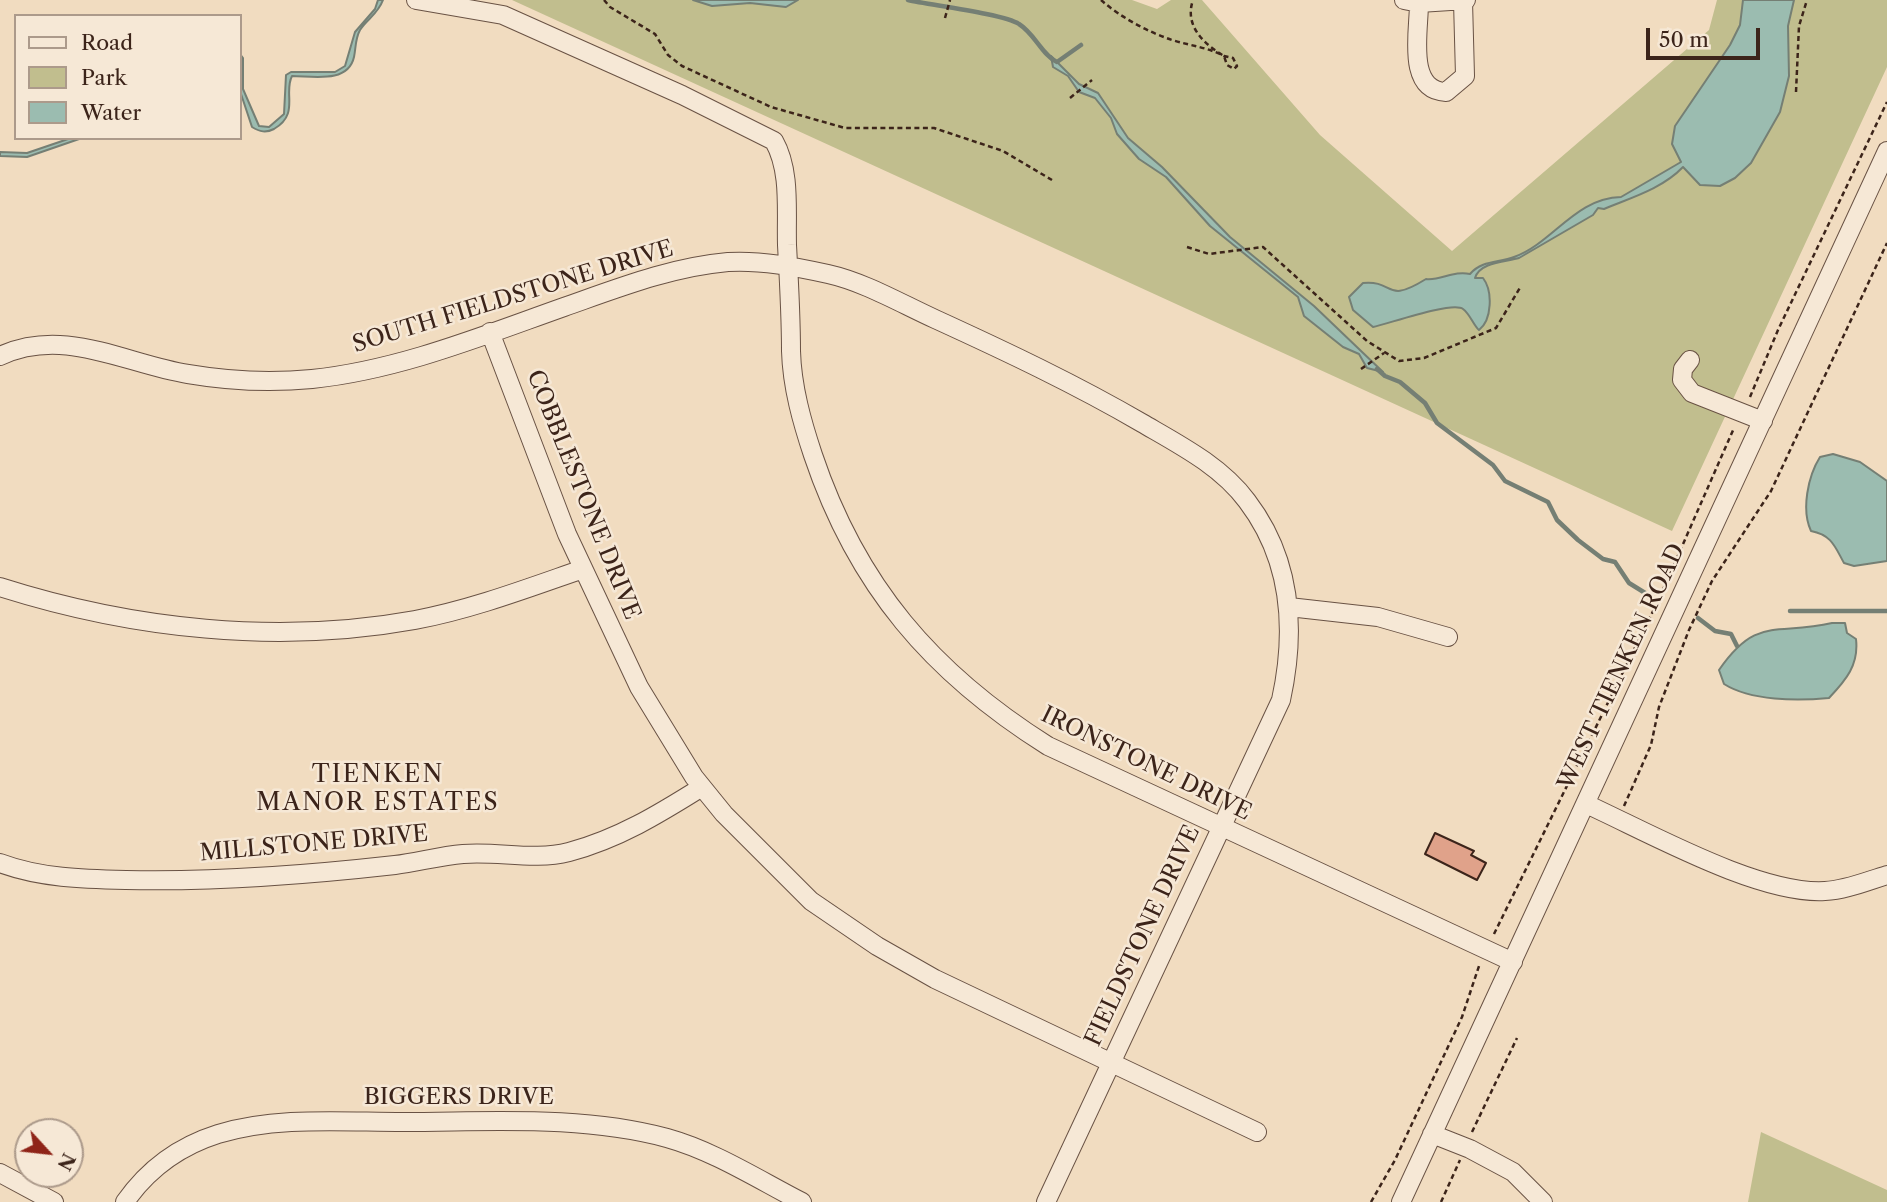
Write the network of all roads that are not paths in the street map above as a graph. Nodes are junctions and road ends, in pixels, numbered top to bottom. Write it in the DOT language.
graph roads {
  1 [pos="416,0"];
  2 [pos="1464,0"];
  3 [pos="1411,1"];
  4 [pos="1887,151"];
  5 [pos="789,268"];
  6 [pos="489,332"];
  7 [pos="0,356"];
  8 [pos="1690,360"];
  9 [pos="1763,421"];
  10 [pos="583,569"];
  11 [pos="0,587"];
  12 [pos="1289,607"];
  13 [pos="1448,637"];
  14 [pos="702,787"];
  15 [pos="1586,804"];
  16 [pos="1220,829"];
  17 [pos="0,863"];
  18 [pos="1887,875"];
  19 [pos="1513,962"];
  20 [pos="1112,1061"];
  21 [pos="1257,1132"];
  22 [pos="1432,1134"];
  23 [pos="0,1173"];
  24 [pos="54,1202"];
  25 [pos="125,1202"];
  26 [pos="802,1202"];
  27 [pos="1046,1202"];
  28 [pos="1401,1202"];
  29 [pos="1543,1202"];
  1 -- 5 [label="street, IRONSTONE DRIVE"];
  2 -- 3 [label="street"];
  2 -- 3 [label="street"];
  4 -- 9 [label="street, WEST TIENKEN ROAD"];
  5 -- 6 [label="street, SOUTH FIELDSTONE DRIVE"];
  5 -- 12 [label="street, SOUTH FIELDSTONE DRIVE"];
  5 -- 16 [label="street, IRONSTONE DRIVE"];
  6 -- 7 [label="street, SOUTH FIELDSTONE DRIVE"];
  6 -- 10 [label="street, COBBLESTONE DRIVE"];
  8 -- 9 [label="street"];
  9 -- 15 [label="street, WEST TIENKEN ROAD"];
  10 -- 11 [label="street"];
  10 -- 14 [label="street, COBBLESTONE DRIVE"];
  12 -- 13 [label="street"];
  12 -- 16 [label="street, FIELDSTONE DRIVE"];
  14 -- 17 [label="street, MILLSTONE DRIVE"];
  14 -- 20 [label="street, COBBLESTONE DRIVE"];
  15 -- 18 [label="street"];
  15 -- 19 [label="street, WEST TIENKEN ROAD"];
  16 -- 19 [label="street, IRONSTONE DRIVE"];
  16 -- 20 [label="street, FIELDSTONE DRIVE"];
  19 -- 22 [label="street, WEST TIENKEN ROAD"];
  20 -- 21 [label="street, COBBLESTONE DRIVE"];
  20 -- 27 [label="street, FIELDSTONE DRIVE"];
  22 -- 28 [label="street, WEST TIENKEN ROAD"];
  22 -- 29 [label="street"];
  23 -- 24 [label="street"];
  25 -- 26 [label="street, BIGGERS DRIVE"];
}
